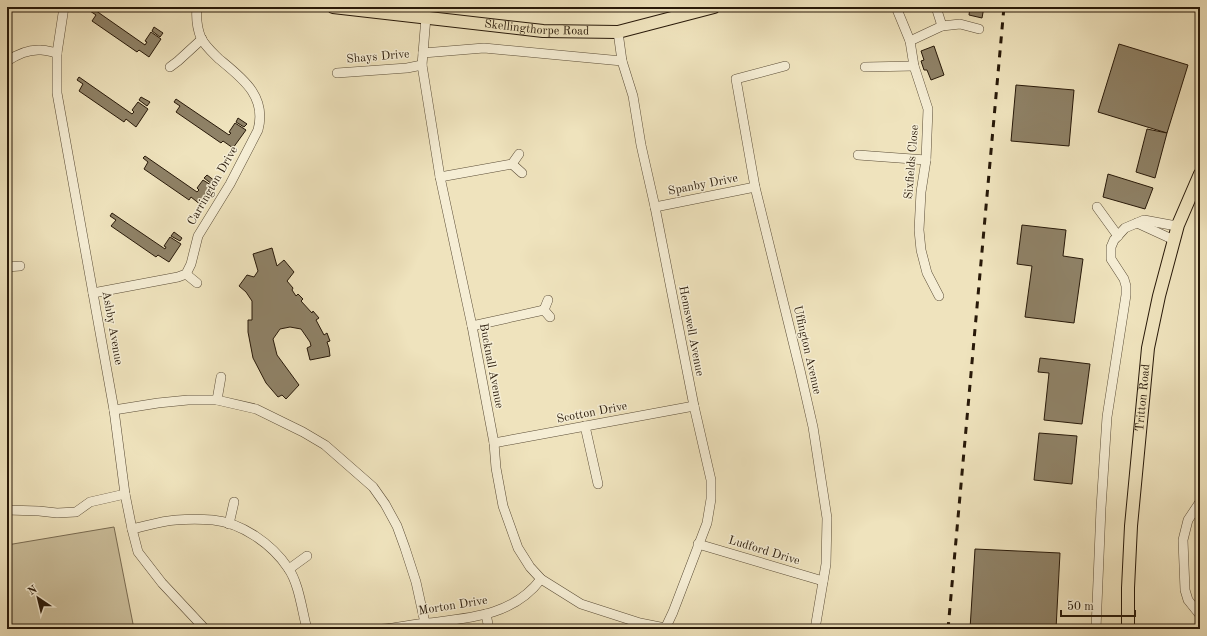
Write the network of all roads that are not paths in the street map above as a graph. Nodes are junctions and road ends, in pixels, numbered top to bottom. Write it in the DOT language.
graph roads {
  1 [pos="64,7"];
  2 [pos="197,7"];
  3 [pos="333,7"];
  4 [pos="714,7"];
  5 [pos="896,7"];
  6 [pos="936,7"];
  7 [pos="426,17"];
  8 [pos="942,26"];
  9 [pos="979,28"];
  10 [pos="618,32"];
  11 [pos="202,39"];
  12 [pos="910,41"];
  13 [pos="57,53"];
  14 [pos="423,53"];
  15 [pos="7,61"];
  16 [pos="622,61"];
  17 [pos="422,65"];
  18 [pos="785,66"];
  19 [pos="914,66"];
  20 [pos="170,67"];
  21 [pos="865,68"];
  22 [pos="337,73"];
  23 [pos="519,154"];
  24 [pos="858,155"];
  25 [pos="926,160"];
  26 [pos="512,164"];
  27 [pos="522,173"];
  28 [pos="1200,174"];
  29 [pos="440,177"];
  30 [pos="755,187"];
  31 [pos="655,207"];
  32 [pos="1097,207"];
  33 [pos="1137,223"];
  34 [pos="1178,225"];
  35 [pos="1118,236"];
  36 [pos="1174,240"];
  37 [pos="20,266"];
  38 [pos="7,267"];
  39 [pos="186,274"];
  40 [pos="197,283"];
  41 [pos="93,293"];
  42 [pos="939,296"];
  43 [pos="548,300"];
  44 [pos="472,326"];
  45 [pos="221,377"];
  46 [pos="217,400"];
  47 [pos="694,406"];
  48 [pos="114,410"];
  49 [pos="585,426"];
  50 [pos="494,443"];
  51 [pos="598,484"];
  52 [pos="125,494"];
  53 [pos="234,502"];
  54 [pos="1200,502"];
  55 [pos="7,510"];
  56 [pos="229,524"];
  57 [pos="132,529"];
  58 [pos="698,544"];
  59 [pos="307,556"];
  60 [pos="289,569"];
  61 [pos="541,579"];
  62 [pos="823,581"];
  63 [pos="486,614"];
  64 [pos="1200,615"];
  65 [pos="425,623"];
  66 [pos="1200,625"];
  67 [pos="665,628"];
  68 [pos="204,629"];
  69 [pos="307,629"];
  70 [pos="382,629"];
  71 [pos="489,629"];
  72 [pos="815,629"];
  73 [pos="1096,629"];
  74 [pos="1128,629"];
  75 [pos="1198,629"];
  1 -- 13 [label="street, Ashby Avenue"];
  2 -- 11 [label="street, Carrington Drive"];
  3 -- 7 [label="main road, Skellingthorpe Road"];
  4 -- 10 [label="main road, Skellingthorpe Road"];
  5 -- 12 [label="street, Sixfields Close"];
  6 -- 8 [label="street"];
  7 -- 10 [label="main road, Skellingthorpe Road"];
  7 -- 14 [label="street, Bucknall Avenue"];
  8 -- 9 [label="street"];
  8 -- 12 [label="street"];
  10 -- 16 [label="street, Hemswell Avenue"];
  11 -- 20 [label="street"];
  11 -- 39 [label="street, Carrington Drive"];
  12 -- 19 [label="street, Sixfields Close"];
  13 -- 15 [label="street"];
  13 -- 41 [label="street, Ashby Avenue"];
  14 -- 16 [label="street, Skellingthorpe Road"];
  14 -- 17 [label="street, Bucknall Avenue"];
  16 -- 31 [label="street, Hemswell Avenue"];
  17 -- 22 [label="street, Shays Drive"];
  17 -- 29 [label="street, Bucknall Avenue"];
  18 -- 30 [label="street, Uffington Avenue"];
  19 -- 21 [label="street"];
  19 -- 25 [label="street, Sixfields Close"];
  23 -- 26 [label="street"];
  24 -- 25 [label="street"];
  25 -- 42 [label="street, Sixfields Close"];
  26 -- 27 [label="street"];
  26 -- 29 [label="street"];
  28 -- 34 [label="main road, Tritton Road"];
  29 -- 44 [label="street, Bucknall Avenue"];
  30 -- 31 [label="street, Spanby Drive"];
  30 -- 62 [label="street, Uffington Avenue"];
  31 -- 47 [label="street, Hemswell Avenue"];
  32 -- 35 [label="street"];
  33 -- 34 [label="street"];
  33 -- 35 [label="street"];
  33 -- 36 [label="street"];
  34 -- 36 [label="main road, Tritton Road"];
  35 -- 73 [label="street"];
  36 -- 74 [label="main road, Tritton Road"];
  37 -- 38 [label="street"];
  39 -- 40 [label="street"];
  39 -- 41 [label="street"];
  41 -- 48 [label="street, Ashby Avenue"];
  43 -- 44 [label="street"];
  44 -- 50 [label="street, Bucknall Avenue"];
  45 -- 46 [label="street"];
  46 -- 48 [label="street"];
  46 -- 65 [label="street"];
  47 -- 49 [label="street, Scotton Drive"];
  47 -- 58 [label="street, Hemswell Avenue"];
  48 -- 52 [label="street, Ashby Avenue"];
  49 -- 50 [label="street, Scotton Drive"];
  49 -- 51 [label="street"];
  50 -- 61 [label="street, Bucknall Avenue"];
  52 -- 55 [label="street"];
  52 -- 57 [label="street, Ashby Avenue"];
  53 -- 56 [label="street"];
  54 -- 64 [label="street"];
  56 -- 57 [label="street"];
  56 -- 60 [label="street"];
  57 -- 68 [label="street, Ashby Avenue"];
  58 -- 62 [label="street, Ludford Drive"];
  58 -- 67 [label="street, Hemswell Avenue"];
  59 -- 60 [label="street"];
  60 -- 69 [label="street"];
  61 -- 63 [label="street, Morton Drive"];
  61 -- 67 [label="street, Bucknall Avenue"];
  62 -- 72 [label="street, Uffington Avenue"];
  63 -- 65 [label="street, Morton Drive"];
  63 -- 71 [label="street"];
  65 -- 70 [label="street, Morton Drive"];
  66 -- 75 [label="street"];
}
